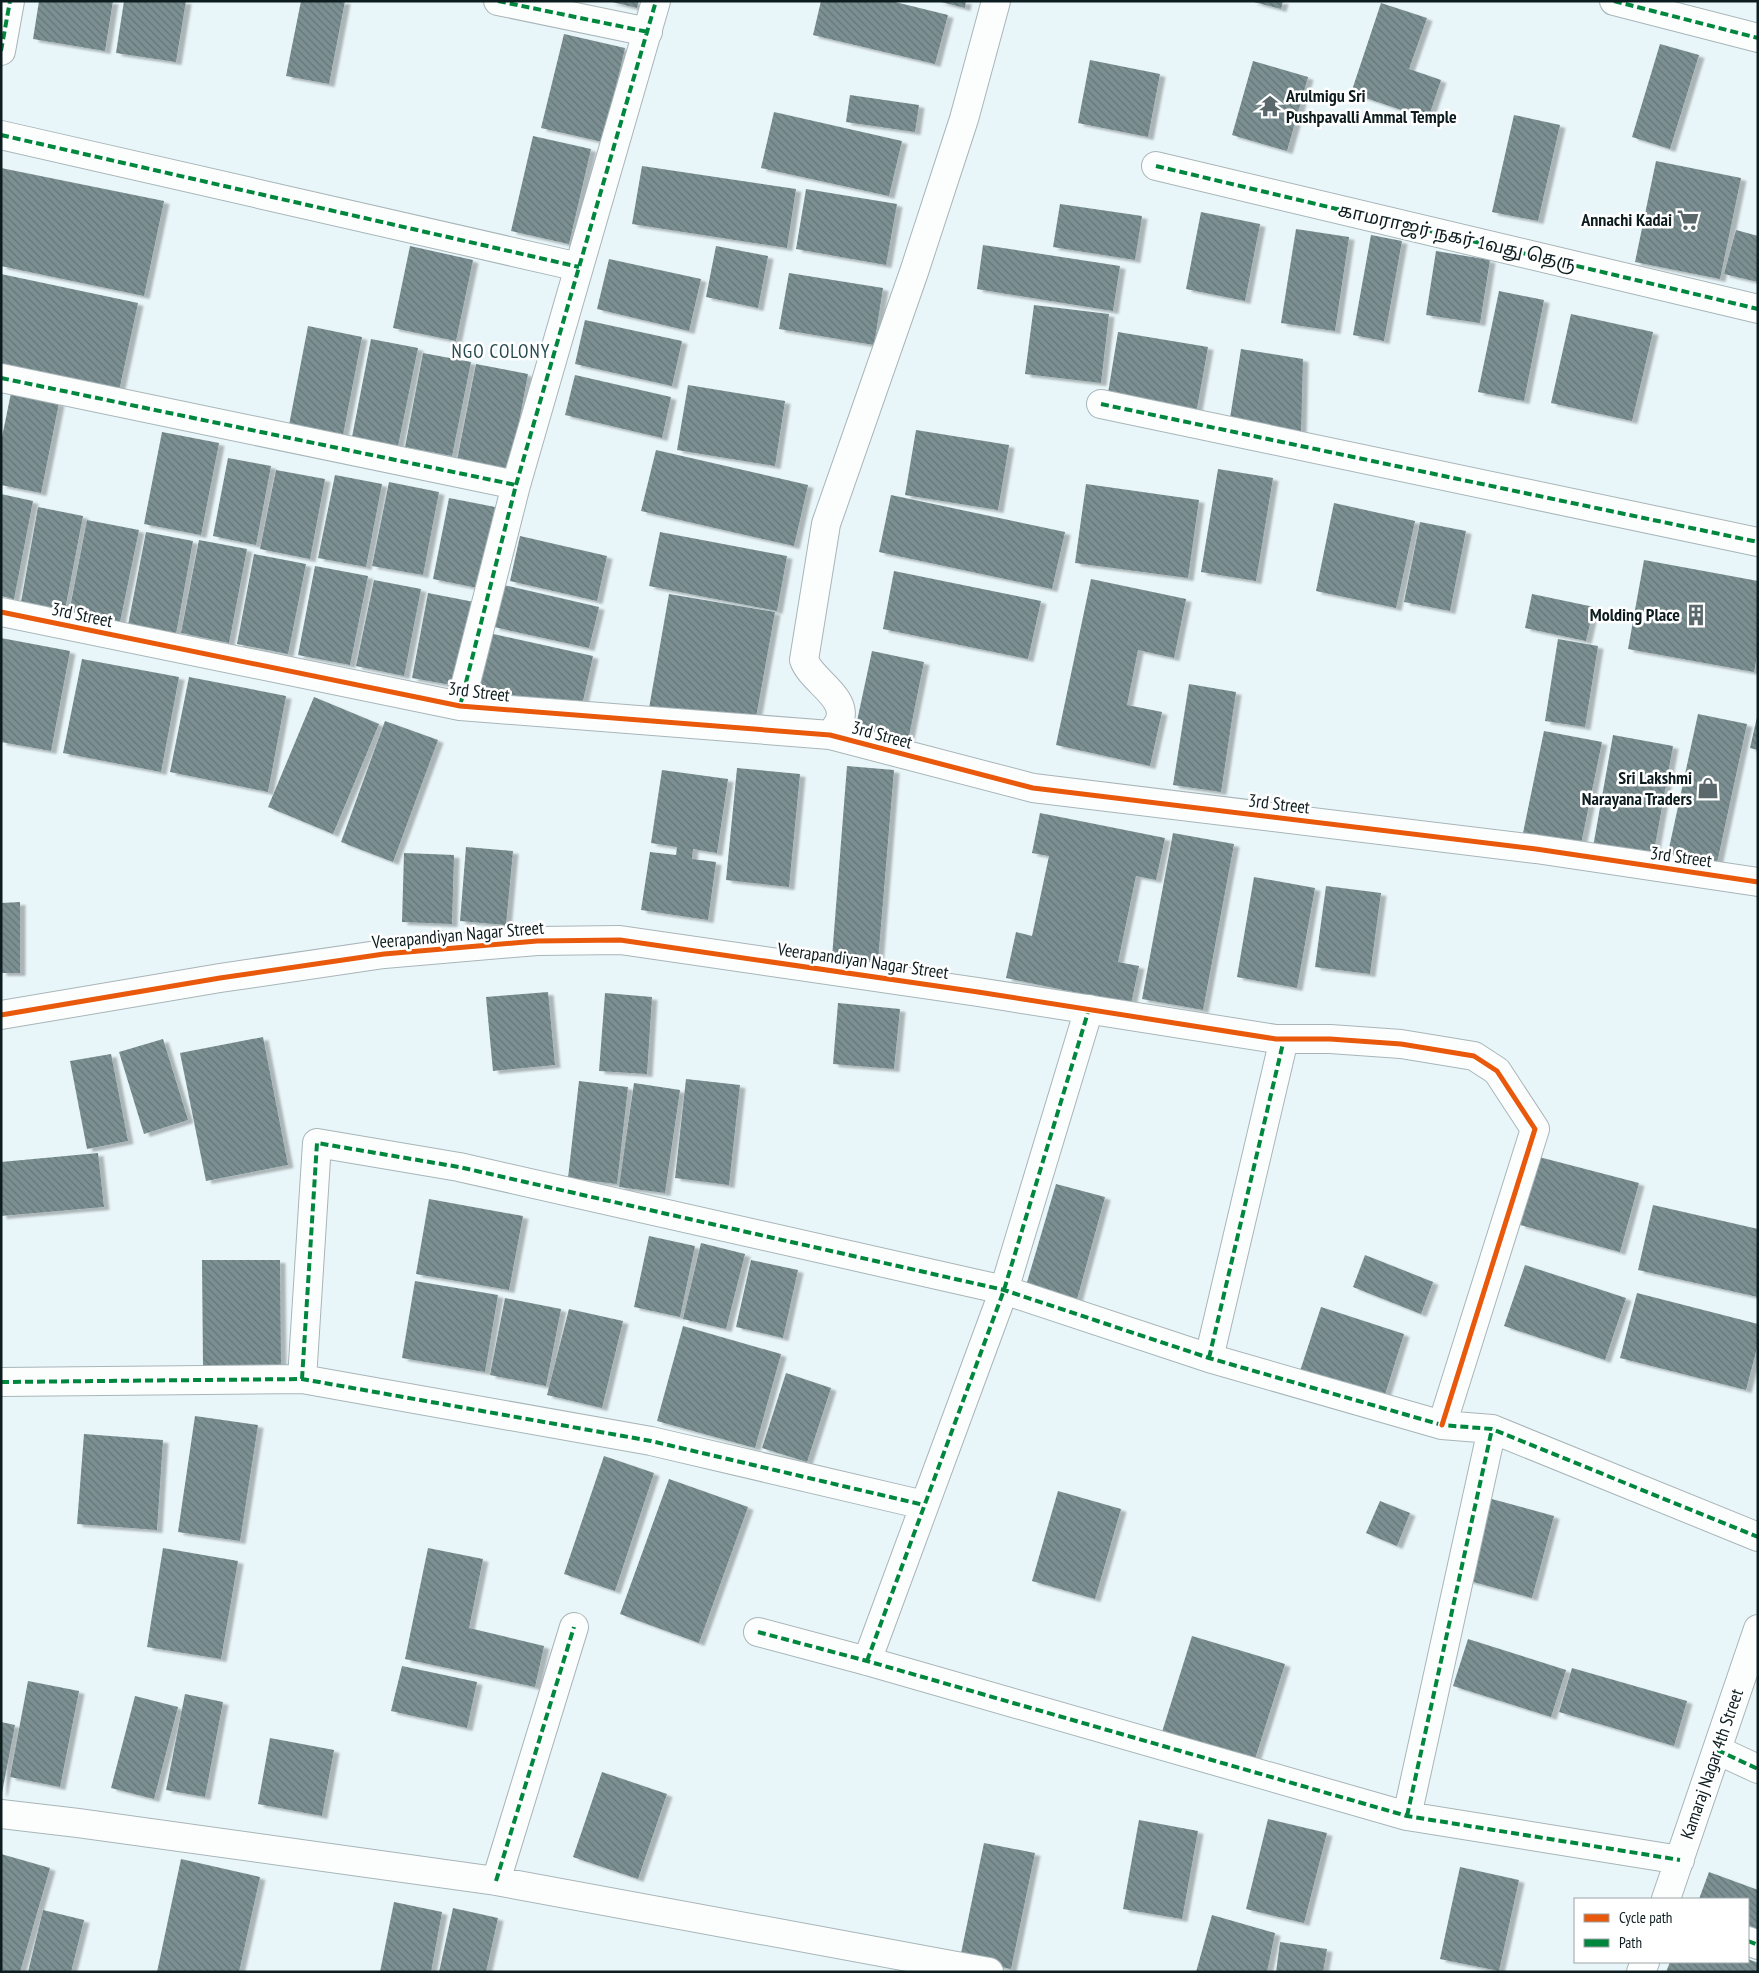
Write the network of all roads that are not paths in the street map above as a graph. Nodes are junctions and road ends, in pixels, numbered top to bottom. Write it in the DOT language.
graph roads {
  1 [pos="10,1"];
  2 [pos="498,1"];
  3 [pos="656,1"];
  4 [pos="996,1"];
  5 [pos="1614,1"];
  6 [pos="648,32"];
  7 [pos="1758,38"];
  8 [pos="1,52"];
  9 [pos="1,136"];
  10 [pos="1156,166"];
  11 [pos="579,267"];
  12 [pos="1758,309"];
  13 [pos="1,378"];
  14 [pos="1101,404"];
  15 [pos="516,485"];
  16 [pos="1758,542"];
  17 [pos="1,612"];
  18 [pos="460,706"];
  19 [pos="830,736"];
  20 [pos="1758,882"];
  21 [pos="1089,1009"];
  22 [pos="1,1015"];
  23 [pos="1284,1039"];
  24 [pos="1004,1290"];
  25 [pos="1209,1358"];
  26 [pos="302,1379"];
  27 [pos="1,1382"];
  28 [pos="1442,1425"];
  29 [pos="1492,1429"];
  30 [pos="924,1505"];
  31 [pos="1758,1537"];
  32 [pos="574,1627"];
  33 [pos="1758,1629"];
  34 [pos="758,1632"];
  35 [pos="867,1661"];
  36 [pos="1717,1750"];
  37 [pos="1758,1769"];
  38 [pos="1,1814"];
  39 [pos="1407,1816"];
  40 [pos="1680,1860"];
  41 [pos="496,1881"];
  42 [pos="1666,1898"];
  43 [pos="989,1972"];
  1 -- 8 [label="street"];
  2 -- 6 [label="street"];
  3 -- 6 [label="street"];
  4 -- 19 [label="street"];
  5 -- 7 [label="street"];
  6 -- 11 [label="street"];
  9 -- 11 [label="street"];
  10 -- 12 [label="street, காமராஜர் நகர் 1வது தெரு"];
  11 -- 15 [label="street"];
  13 -- 15 [label="street"];
  14 -- 16 [label="street"];
  15 -- 18 [label="street"];
  17 -- 18 [label="street, 3rd Street"];
  18 -- 19 [label="street, 3rd Street"];
  19 -- 20 [label="street, 3rd Street"];
  21 -- 22 [label="street, Veerapandiyan Nagar Street"];
  21 -- 23 [label="street, Veerapandiyan Nagar Street"];
  21 -- 24 [label="street"];
  23 -- 25 [label="street"];
  23 -- 28 [label="street, Veerapandiyan Nagar Street"];
  24 -- 25 [label="street"];
  24 -- 26 [label="street"];
  24 -- 30 [label="street"];
  25 -- 28 [label="street"];
  26 -- 27 [label="street"];
  26 -- 30 [label="street"];
  28 -- 29 [label="street"];
  29 -- 31 [label="street"];
  29 -- 39 [label="street"];
  30 -- 35 [label="street"];
  32 -- 41 [label="street"];
  33 -- 36 [label="street, Kamaraj Nagar 4th Street"];
  34 -- 35 [label="street"];
  35 -- 39 [label="street"];
  36 -- 37 [label="street"];
  36 -- 40 [label="street, Kamaraj Nagar 4th Street"];
  38 -- 41 [label="street"];
  39 -- 40 [label="street"];
  40 -- 42 [label="street, Kamaraj Nagar 4th Street"];
  41 -- 43 [label="street"];
}
